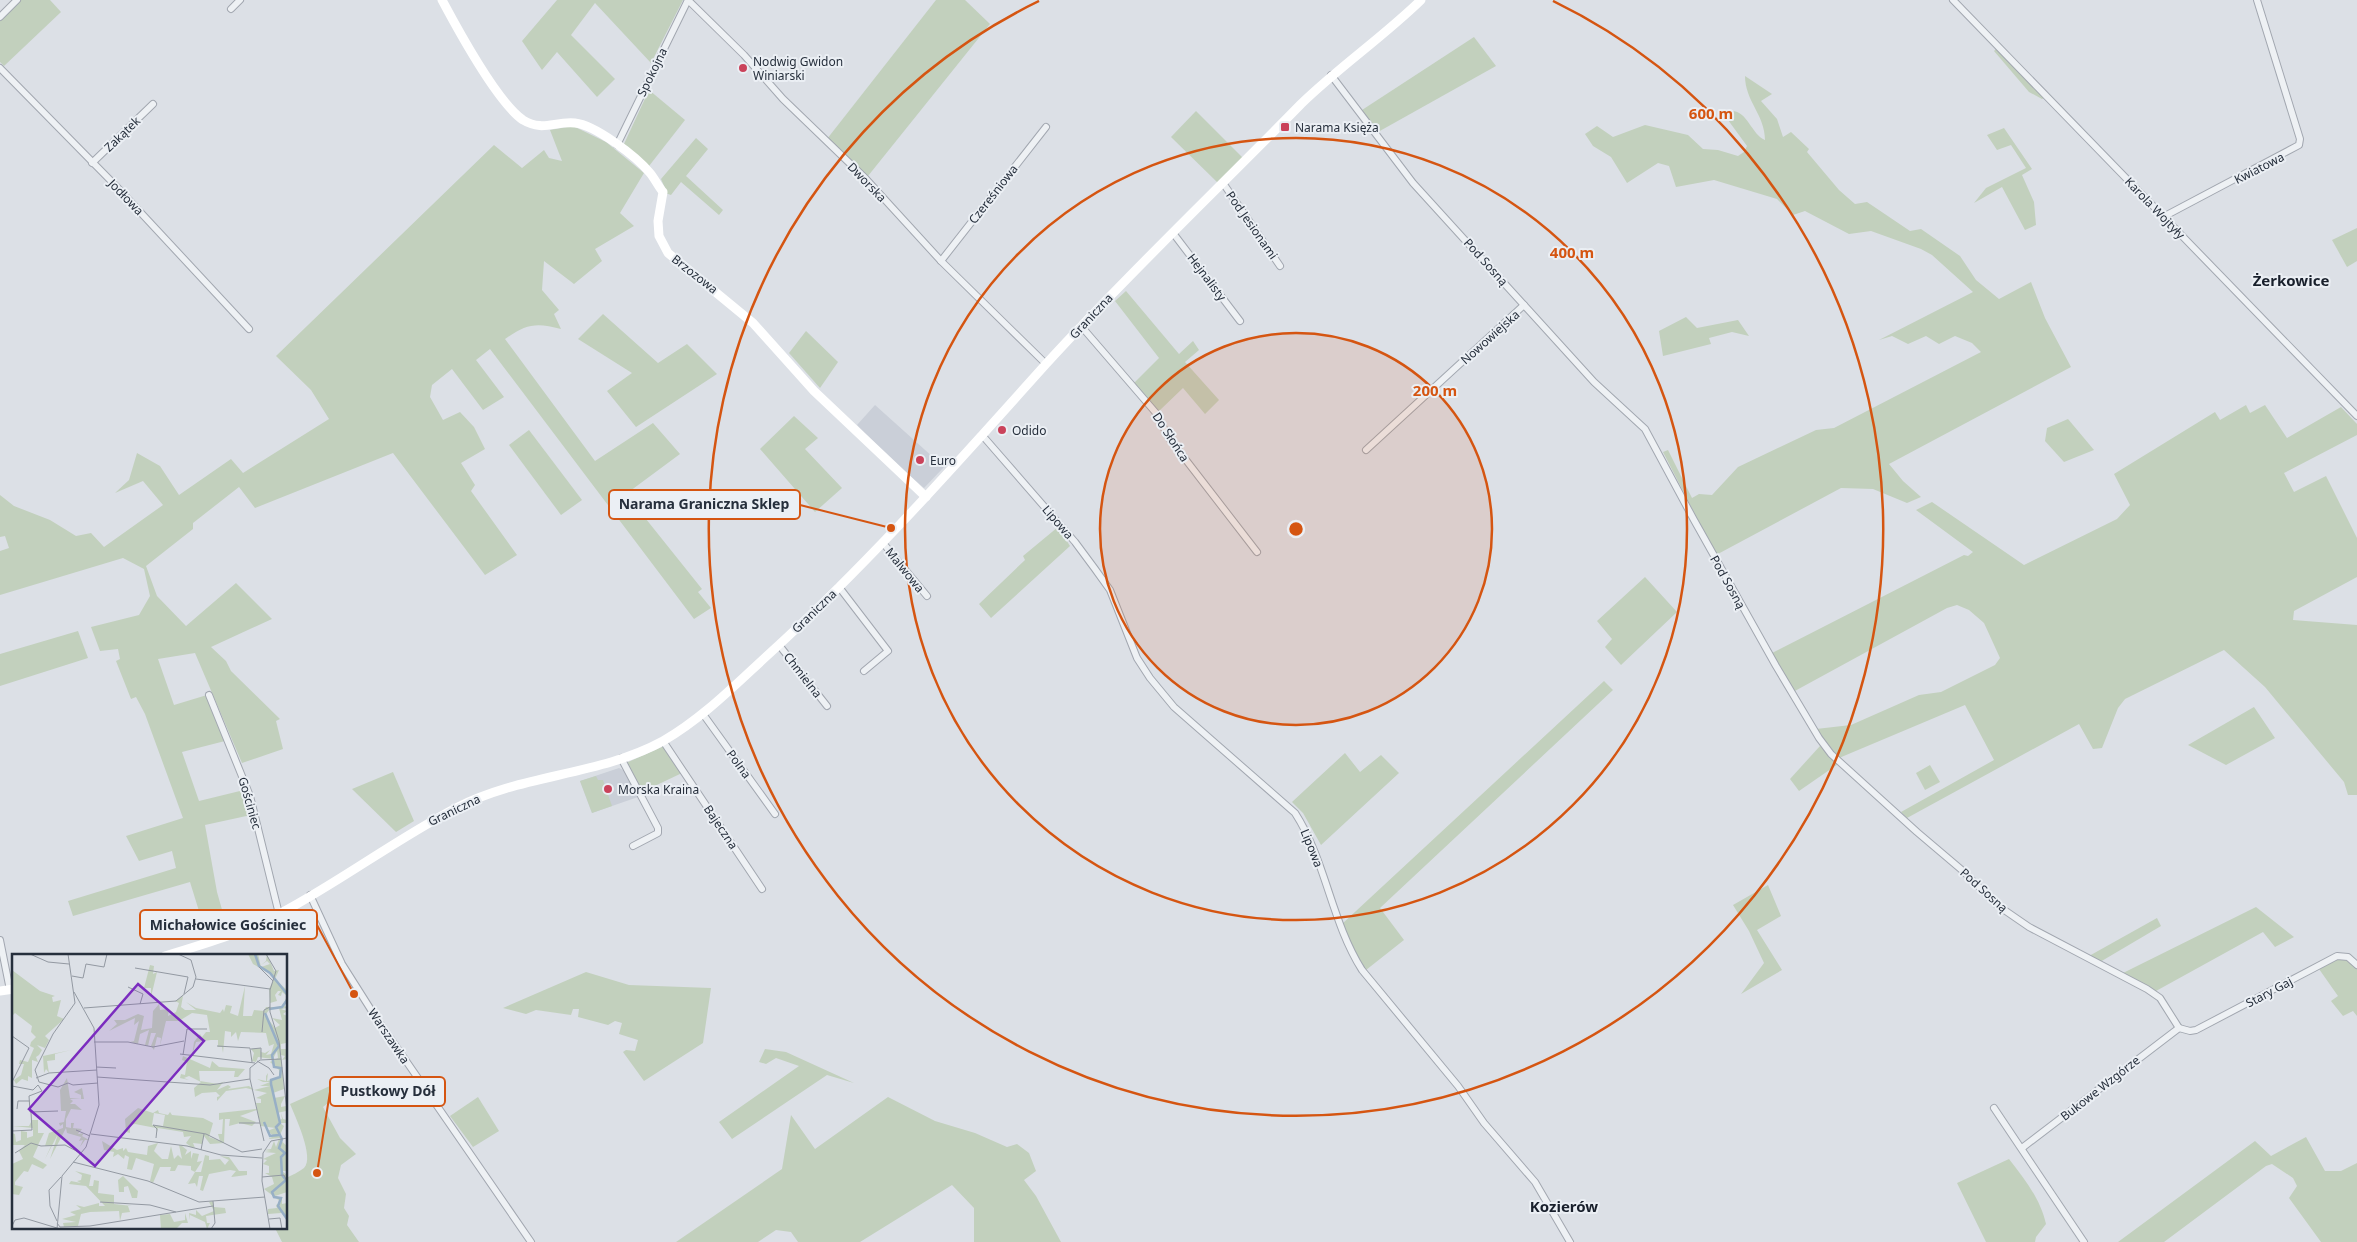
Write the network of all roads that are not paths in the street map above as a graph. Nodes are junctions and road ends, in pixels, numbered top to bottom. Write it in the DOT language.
graph roads {
  1 [pos="18,0"];
  2 [pos="240,0"];
  3 [pos="442,0"];
  4 [pos="688,0"];
  5 [pos="1421,0"];
  6 [pos="1953,0"];
  7 [pos="2258,0"];
  8 [pos="231,8"];
  9 [pos="0,17"];
  10 [pos="0,68"];
  11 [pos="1331,75"];
  12 [pos="153,104"];
  13 [pos="1046,127"];
  14 [pos="617,145"];
  15 [pos="92,164"];
  16 [pos="1223,183"];
  17 [pos="2163,217"];
  18 [pos="1173,232"];
  19 [pos="941,261"];
  20 [pos="1280,266"];
  21 [pos="1524,305"];
  22 [pos="1240,321"];
  23 [pos="1081,326"];
  24 [pos="249,329"];
  25 [pos="1046,364"];
  26 [pos="2357,416"];
  27 [pos="982,435"];
  28 [pos="1366,450"];
  29 [pos="926,497"];
  30 [pos="883,543"];
  31 [pos="1257,552"];
  32 [pos="839,587"];
  33 [pos="927,596"];
  34 [pos="779,645"];
  35 [pos="864,671"];
  36 [pos="209,695"];
  37 [pos="827,706"];
  38 [pos="703,714"];
  39 [pos="663,741"];
  40 [pos="621,758"];
  41 [pos="775,814"];
  42 [pos="633,846"];
  43 [pos="762,889"];
  44 [pos="310,896"];
  45 [pos="279,914"];
  46 [pos="0,940"];
  47 [pos="171,954"];
  48 [pos="2357,965"];
  49 [pos="12,990"];
  50 [pos="0,991"];
  51 [pos="2179,1028"];
  52 [pos="1994,1108"];
  53 [pos="2022,1148"];
  54 [pos="531,1242"];
  55 [pos="1570,1242"];
  56 [pos="2084,1242"];
  1 -- 9 [label="street"];
  2 -- 8 [label="street"];
  3 -- 14 [label="street, Brzozowa"];
  4 -- 14 [label="street, Spokojna"];
  4 -- 19 [label="street, Dworska"];
  5 -- 11 [label="street, Graniczna"];
  6 -- 17 [label="street, Karola Wojtyły"];
  7 -- 17 [label="street, Kwiatowa"];
  10 -- 15 [label="street, Jodłowa"];
  11 -- 16 [label="street, Graniczna"];
  11 -- 21 [label="street, Pod Sosną"];
  12 -- 15 [label="street, Zakątek"];
  13 -- 19 [label="street, Czereśniowa"];
  14 -- 29 [label="street, Brzozowa"];
  15 -- 24 [label="street, Jodłowa"];
  16 -- 18 [label="street, Graniczna"];
  16 -- 20 [label="street, Pod Jesionami"];
  17 -- 26 [label="street, Karola Wojtyły"];
  18 -- 22 [label="street, Hejnalisty"];
  18 -- 23 [label="street, Graniczna"];
  19 -- 25 [label="street, Dworska"];
  21 -- 28 [label="street, Nowowiejska"];
  21 -- 51 [label="street, Pod Sosną"];
  23 -- 25 [label="street, Graniczna"];
  23 -- 31 [label="street, Do Słońca"];
  25 -- 27 [label="street, Graniczna"];
  27 -- 29 [label="street, Graniczna"];
  27 -- 55 [label="street, Lipowa"];
  29 -- 30 [label="street, Graniczna"];
  30 -- 32 [label="street, Graniczna"];
  30 -- 33 [label="street, Malwowa"];
  32 -- 34 [label="street, Graniczna"];
  32 -- 35 [label="street"];
  34 -- 37 [label="street, Chmielna"];
  34 -- 38 [label="street, Graniczna"];
  36 -- 45 [label="street, Gościniec"];
  38 -- 39 [label="street, Graniczna"];
  38 -- 41 [label="street, Polna"];
  39 -- 40 [label="street, Graniczna"];
  39 -- 43 [label="street, Bajeczna"];
  40 -- 42 [label="street"];
  40 -- 44 [label="street, Graniczna"];
  44 -- 45 [label="street, Graniczna"];
  44 -- 54 [label="street, Warszawka"];
  45 -- 47 [label="street, Graniczna"];
  46 -- 49 [label="street"];
  48 -- 51 [label="street, Stary Gaj"];
  49 -- 50 [label="street"];
  51 -- 53 [label="street, Bukowe Wzgórze"];
  52 -- 53 [label="street"];
  53 -- 56 [label="street"];
}
